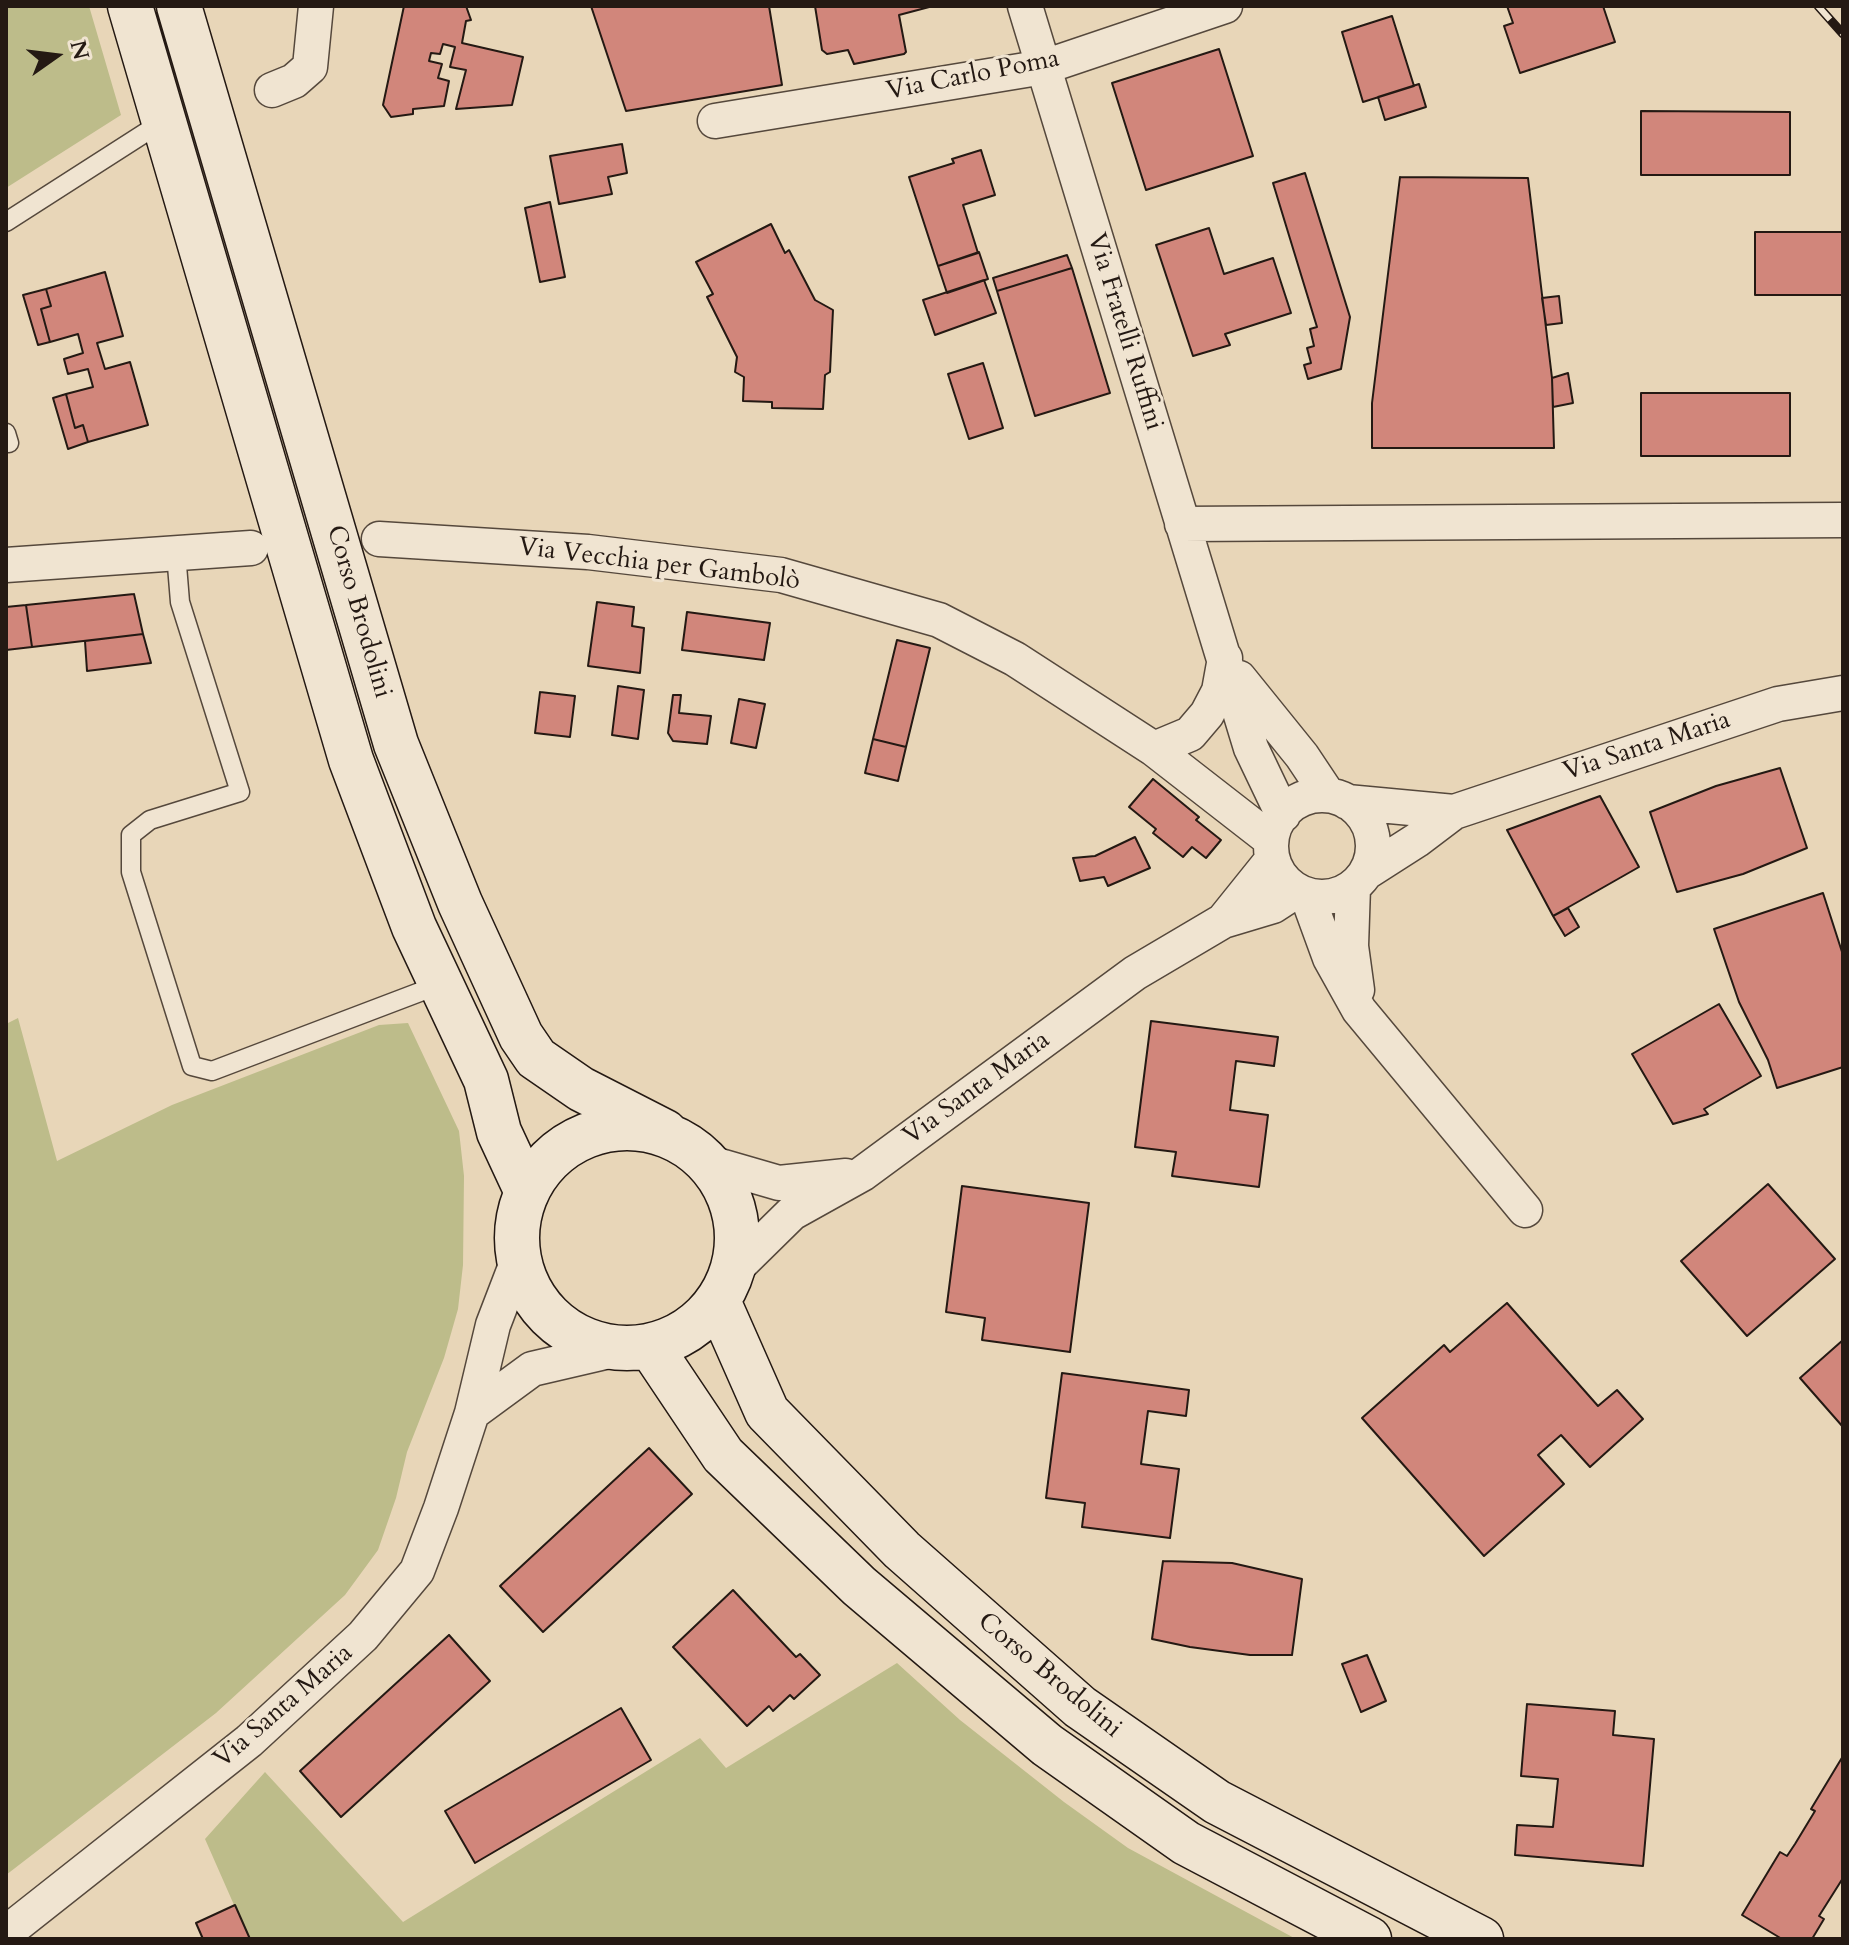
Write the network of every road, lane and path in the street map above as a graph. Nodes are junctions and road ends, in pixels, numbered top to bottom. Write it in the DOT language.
graph roads {
  1 [pos="130,6"];
  2 [pos="179,6"];
  3 [pos="316,6"];
  4 [pos="1025,6"];
  5 [pos="1225,6"];
  6 [pos="1044,67"];
  7 [pos="272,90"];
  8 [pos="715,121"];
  9 [pos="162,122"];
  10 [pos="6,222"];
  11 [pos="1843,520"];
  12 [pos="1182,524"];
  13 [pos="379,539"];
  14 [pos="251,548"];
  15 [pos="176,553"];
  16 [pos="6,565"];
  17 [pos="1225,658"];
  18 [pos="1843,693"];
  19 [pos="1154,749"];
  20 [pos="1338,798"];
  21 [pos="1454,812"];
  22 [pos="1276,834"];
  23 [pos="1360,879"];
  24 [pos="1302,893"];
  25 [pos="1223,921"];
  26 [pos="441,984"];
  27 [pos="1359,1010"];
  28 [pos="665,1132"];
  29 [pos="710,1163"];
  30 [pos="862,1174"];
  31 [pos="526,1190"];
  32 [pos="1525,1210"];
  33 [pos="518,1260"];
  34 [pos="726,1286"];
  35 [pos="634,1348"];
  36 [pos="472,1413"];
  37 [pos="6,1933"];
  38 [pos="1369,1939"];
  39 [pos="1481,1939"];
  1 -- 9 [label="main road, Corso Brodolini"];
  2 -- 28 [label="main road, Corso Brodolini"];
  3 -- 7 [label="street"];
  4 -- 6 [label="street, Via Fratelli Ruffini"];
  5 -- 6 [label="street, Via Carlo Poma"];
  6 -- 8 [label="street, Via Carlo Poma"];
  6 -- 12 [label="street, Via Fratelli Ruffini"];
  9 -- 10 [label="lane"];
  9 -- 26 [label="main road, Corso Brodolini"];
  11 -- 12 [label="street"];
  12 -- 17 [label="street, Via Fratelli Ruffini"];
  13 -- 19 [label="street, Via Vecchia per Gambolò"];
  14 -- 15 [label="street"];
  15 -- 16 [label="street"];
  15 -- 26 [label="lane"];
  17 -- 19 [label="street"];
  17 -- 20 [label="street, Via Fratelli Ruffini"];
  17 -- 22 [label="street, Via Fratelli Ruffini"];
  18 -- 21 [label="street, Via Santa Maria"];
  19 -- 22 [label="street, Via Vecchia per Gambolò"];
  20 -- 21 [label="street, Via Santa Maria"];
  20 -- 22 [label="street"];
  20 -- 23 [label="street"];
  21 -- 23 [label="street, Via Santa Maria"];
  22 -- 24 [label="street"];
  22 -- 25 [label="street, Via Santa Maria"];
  23 -- 24 [label="street"];
  23 -- 27 [label="street"];
  24 -- 25 [label="street, Via Santa Maria"];
  24 -- 27 [label="street"];
  25 -- 30 [label="street, Via Santa Maria"];
  26 -- 31 [label="main road, Corso Brodolini"];
  27 -- 32 [label="street"];
  28 -- 29 [label="main road, Corso Brodolini"];
  28 -- 31 [label="main road, Corso Brodolini"];
  29 -- 30 [label="street"];
  29 -- 34 [label="main road, Corso Brodolini"];
  30 -- 34 [label="street, Via Santa Maria"];
  31 -- 33 [label="main road"];
  33 -- 35 [label="main road"];
  33 -- 36 [label="street, Via Santa Maria"];
  34 -- 35 [label="main road"];
  34 -- 39 [label="main road, Corso Brodolini"];
  35 -- 36 [label="street"];
  35 -- 38 [label="main road, Corso Brodolini"];
  36 -- 37 [label="street, Via Santa Maria"];
}
